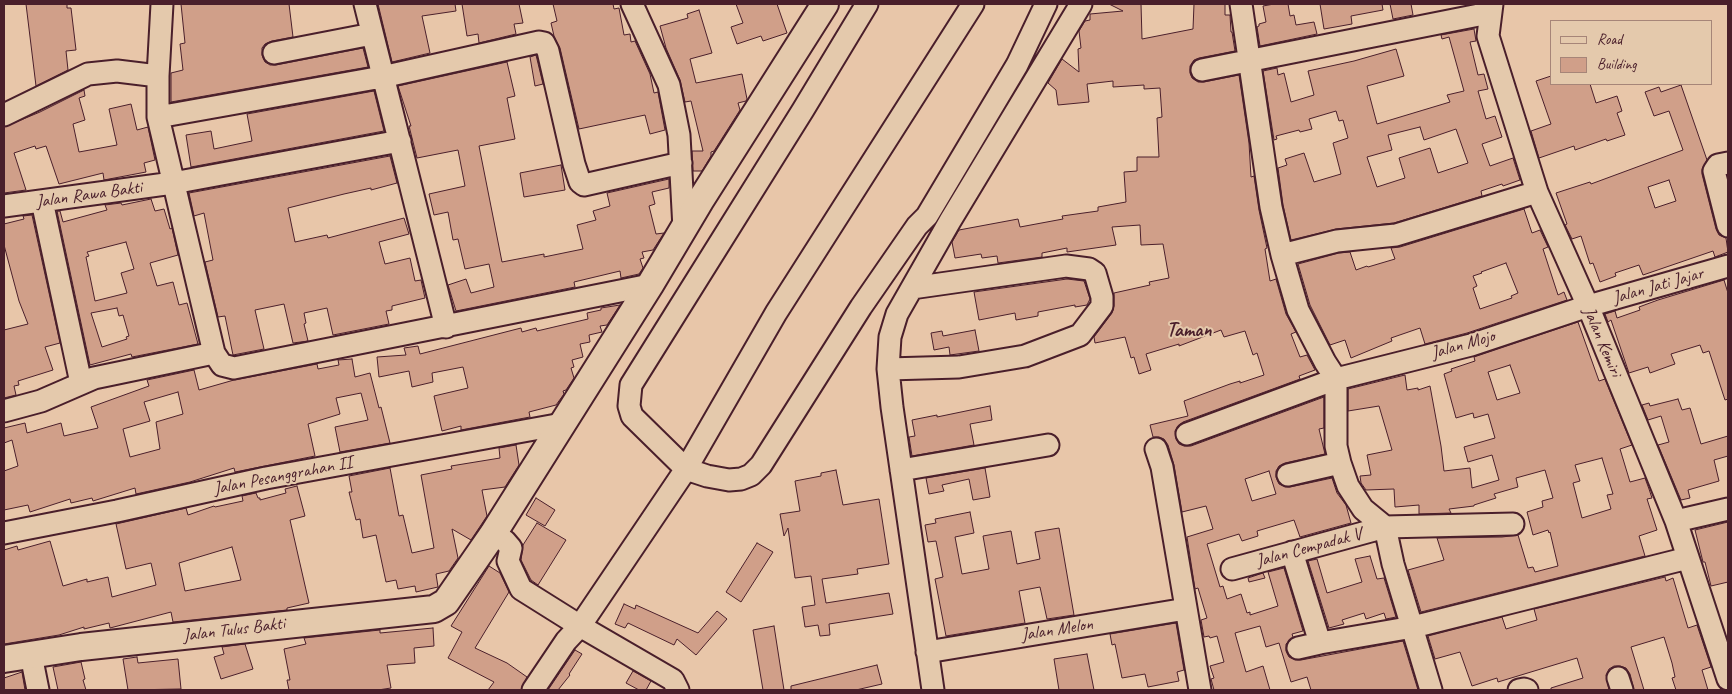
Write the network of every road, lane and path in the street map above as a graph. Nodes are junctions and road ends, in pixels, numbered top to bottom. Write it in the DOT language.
graph roads {
  1 [pos="162,4"];
  2 [pos="365,4"];
  3 [pos="632,4"];
  4 [pos="825,4"];
  5 [pos="867,4"];
  6 [pos="972,4"];
  7 [pos="1046,4"];
  8 [pos="1081,4"];
  9 [pos="1241,4"];
  10 [pos="1491,8"];
  11 [pos="372,34"];
  12 [pos="274,53"];
  13 [pos="1250,61"];
  14 [pos="1202,70"];
  15 [pos="158,76"];
  16 [pos="382,77"];
  17 [pos="4,115"];
  18 [pos="158,117"];
  19 [pos="400,141"];
  20 [pos="681,163"];
  21 [pos="1728,163"];
  22 [pos="173,183"];
  23 [pos="1537,192"];
  24 [pos="42,201"];
  25 [pos="4,206"];
  26 [pos="1728,226"];
  27 [pos="684,229"];
  28 [pos="1282,255"];
  29 [pos="1728,266"];
  30 [pos="650,286"];
  31 [pos="912,288"];
  32 [pos="1588,306"];
  33 [pos="446,327"];
  34 [pos="214,353"];
  35 [pos="888,368"];
  36 [pos="1336,379"];
  37 [pos="81,383"];
  38 [pos="4,411"];
  39 [pos="562,424"];
  40 [pos="1187,434"];
  41 [pos="1048,445"];
  42 [pos="1156,449"];
  43 [pos="1340,463"];
  44 [pos="686,469"];
  45 [pos="901,470"];
  46 [pos="1288,474"];
  47 [pos="1728,509"];
  48 [pos="1676,521"];
  49 [pos="1513,524"];
  50 [pos="1385,527"];
  51 [pos="4,533"];
  52 [pos="493,534"];
  53 [pos="1292,552"];
  54 [pos="1688,558"];
  55 [pos="1232,569"];
  56 [pos="1186,609"];
  57 [pos="580,626"];
  58 [pos="1413,626"];
  59 [pos="1320,643"];
  60 [pos="1298,648"];
  61 [pos="927,652"];
  62 [pos="31,655"];
  63 [pos="4,659"];
  64 [pos="1728,679"];
  65 [pos="674,683"];
  66 [pos="38,690"];
  67 [pos="533,690"];
  68 [pos="933,690"];
  69 [pos="1200,690"];
  70 [pos="1431,690"];
  71 [pos="1519,690"];
  72 [pos="1527,690"];
  1 -- 15 [label="street"];
  2 -- 11 [label="street"];
  3 -- 20 [label="street"];
  4 -- 27 [label="main road, Jalan Tulus Bakti"];
  5 -- 44 [label="street"];
  6 -- 44 [label="street"];
  7 -- 44 [label="street"];
  8 -- 31 [label="street"];
  9 -- 13 [label="street"];
  10 -- 13 [label="street"];
  10 -- 23 [label="street, Jalan Kemiri"];
  11 -- 12 [label="street"];
  11 -- 16 [label="street"];
  13 -- 14 [label="street"];
  13 -- 28 [label="street"];
  15 -- 17 [label="street"];
  15 -- 18 [label="street"];
  16 -- 18 [label="street"];
  16 -- 19 [label="street"];
  16 -- 20 [label="street"];
  18 -- 22 [label="street"];
  19 -- 22 [label="street, Jalan Rawa Bakti"];
  19 -- 33 [label="street"];
  20 -- 27 [label="street"];
  21 -- 26 [label="street"];
  22 -- 24 [label="street, Jalan Rawa Bakti"];
  22 -- 34 [label="street"];
  23 -- 28 [label="street"];
  23 -- 32 [label="street, Jalan Kemiri"];
  24 -- 25 [label="street, Jalan Rawa Bakti"];
  24 -- 37 [label="street"];
  27 -- 30 [label="main road, Jalan Tulus Bakti"];
  28 -- 36 [label="street"];
  29 -- 32 [label="street, Jalan Jati Jajar"];
  30 -- 33 [label="street"];
  30 -- 39 [label="main road, Jalan Tulus Bakti"];
  31 -- 35 [label="street"];
  31 -- 35 [label="street"];
  32 -- 36 [label="street, Jalan Mojo"];
  32 -- 48 [label="street, Jalan Kemiri"];
  33 -- 34 [label="street"];
  34 -- 37 [label="street"];
  35 -- 45 [label="street"];
  36 -- 40 [label="street, Jalan Mojo"];
  36 -- 43 [label="street"];
  37 -- 38 [label="street"];
  39 -- 51 [label="street, Jalan Pesanggrahan II"];
  39 -- 52 [label="main road, Jalan Tulus Bakti"];
  41 -- 45 [label="street"];
  42 -- 56 [label="street"];
  43 -- 46 [label="street"];
  43 -- 50 [label="street"];
  44 -- 57 [label="street"];
  45 -- 61 [label="street"];
  47 -- 48 [label="street"];
  48 -- 54 [label="street, Jalan Kemiri"];
  49 -- 50 [label="street, Jalan Cempadak V"];
  50 -- 53 [label="street, Jalan Cempadak V"];
  50 -- 58 [label="street"];
  52 -- 57 [label="street"];
  52 -- 62 [label="main road, Jalan Tulus Bakti"];
  53 -- 55 [label="street, Jalan Cempadak V"];
  53 -- 59 [label="street"];
  54 -- 58 [label="street"];
  54 -- 64 [label="street, Jalan Kemiri"];
  56 -- 61 [label="street, Jalan Melon"];
  56 -- 69 [label="street"];
  57 -- 65 [label="street"];
  57 -- 67 [label="street"];
  58 -- 59 [label="street"];
  58 -- 70 [label="street"];
  59 -- 60 [label="street"];
  61 -- 68 [label="street"];
  62 -- 63 [label="main road, Jalan Tulus Bakti"];
  62 -- 66 [label="street"];
  71 -- 72 [label="street"];
}
